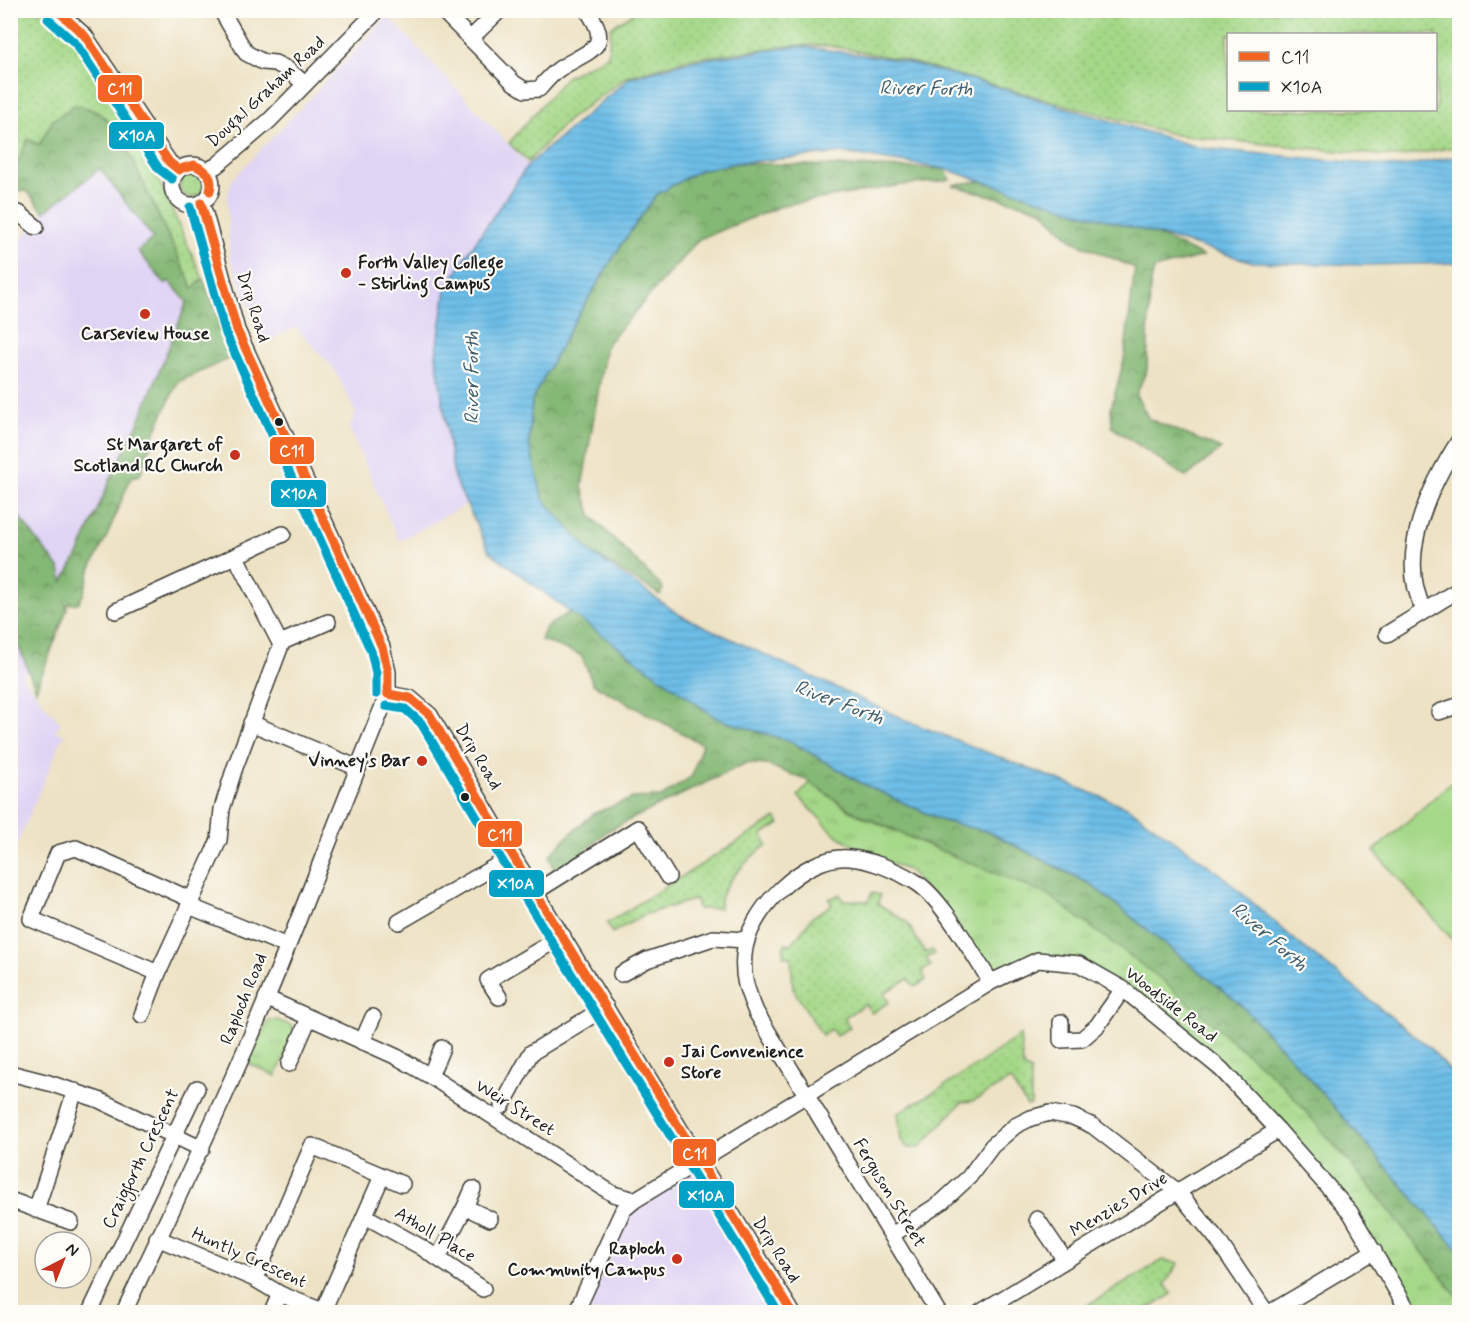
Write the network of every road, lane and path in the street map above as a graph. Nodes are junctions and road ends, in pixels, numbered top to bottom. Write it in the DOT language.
graph roads {
  1 [pos="56,10"];
  2 [pos="221,10"];
  3 [pos="375,10"];
  4 [pos="442,10"];
  5 [pos="500,10"];
  6 [pos="587,10"];
  7 [pos="470,39"];
  8 [pos="305,84"];
  9 [pos="179,170"];
  10 [pos="205,171"];
  11 [pos="201,203"];
  12 [pos="10,224"];
  13 [pos="36,227"];
  14 [pos="1460,439"];
  15 [pos="283,534"];
  16 [pos="236,557"];
  17 [pos="1460,589"];
  18 [pos="1424,610"];
  19 [pos="116,611"];
  20 [pos="328,622"];
  21 [pos="1387,634"];
  22 [pos="280,643"];
  23 [pos="388,694"];
  24 [pos="1460,705"];
  25 [pos="1440,712"];
  26 [pos="251,723"];
  27 [pos="358,768"];
  28 [pos="513,856"];
  29 [pos="668,877"];
  30 [pos="535,892"];
  31 [pos="190,903"];
  32 [pos="399,922"];
  33 [pos="562,936"];
  34 [pos="746,940"];
  35 [pos="287,946"];
  36 [pos="158,973"];
  37 [pos="621,974"];
  38 [pos="991,982"];
  39 [pos="1123,989"];
  40 [pos="266,998"];
  41 [pos="499,998"];
  42 [pos="606,1007"];
  43 [pos="141,1015"];
  44 [pos="374,1017"];
  45 [pos="309,1018"];
  46 [pos="1061,1022"];
  47 [pos="362,1042"];
  48 [pos="442,1048"];
  49 [pos="289,1064"];
  50 [pos="10,1073"];
  51 [pos="430,1076"];
  52 [pos="197,1088"];
  53 [pos="75,1091"];
  54 [pos="806,1094"];
  55 [pos="502,1106"];
  56 [pos="1278,1130"];
  57 [pos="173,1135"];
  58 [pos="202,1149"];
  59 [pos="699,1160"];
  60 [pos="382,1176"];
  61 [pos="402,1184"];
  62 [pos="473,1188"];
  63 [pos="1178,1192"];
  64 [pos="10,1200"];
  65 [pos="635,1200"];
  66 [pos="39,1202"];
  67 [pos="465,1208"];
  68 [pos="364,1216"];
  69 [pos="1037,1219"];
  70 [pos="490,1220"];
  71 [pos="71,1222"];
  72 [pos="892,1235"];
  73 [pos="158,1238"];
  74 [pos="1374,1251"];
  75 [pos="438,1258"];
  76 [pos="1065,1260"];
  77 [pos="255,1280"];
  78 [pos="483,1289"];
  79 [pos="280,1294"];
  80 [pos="90,1312"];
  81 [pos="124,1312"];
  82 [pos="272,1312"];
  83 [pos="324,1312"];
  84 [pos="576,1312"];
  85 [pos="792,1312"];
  86 [pos="938,1312"];
  87 [pos="984,1312"];
  88 [pos="1266,1312"];
  89 [pos="1271,1312"];
  90 [pos="1409,1312"];
  1 -- 9 [label="street"];
  2 -- 8 [label="street"];
  3 -- 8 [label="street, Dougal Graham Road"];
  4 -- 7 [label="street"];
  5 -- 7 [label="street"];
  6 -- 7 [label="street"];
  8 -- 10 [label="street, Dougal Graham Road"];
  9 -- 10 [label="street"];
  9 -- 11 [label="street"];
  10 -- 11 [label="street"];
  11 -- 23 [label="street, Drip Road"];
  12 -- 13 [label="street"];
  14 -- 18 [label="street"];
  15 -- 16 [label="street"];
  16 -- 19 [label="street"];
  16 -- 22 [label="street"];
  17 -- 18 [label="street"];
  18 -- 21 [label="street"];
  20 -- 22 [label="street"];
  22 -- 26 [label="street"];
  23 -- 27 [label="street, Raploch Road"];
  23 -- 28 [label="street, Drip Road"];
  24 -- 25 [label="street"];
  26 -- 27 [label="street"];
  26 -- 31 [label="street"];
  27 -- 35 [label="street, Raploch Road"];
  28 -- 30 [label="street, Drip Road"];
  28 -- 32 [label="street"];
  29 -- 30 [label="street"];
  30 -- 33 [label="street, Drip Road"];
  31 -- 35 [label="street"];
  31 -- 36 [label="street"];
  31 -- 36 [label="street"];
  33 -- 41 [label="street"];
  33 -- 42 [label="street, Drip Road"];
  34 -- 37 [label="street"];
  34 -- 38 [label="street"];
  34 -- 54 [label="street, Ferguson Street"];
  35 -- 40 [label="street, Raploch Road"];
  36 -- 43 [label="street"];
  38 -- 39 [label="street, Woodside Road"];
  38 -- 54 [label="street, Woodside Road"];
  39 -- 46 [label="street"];
  39 -- 56 [label="street, Woodside Road"];
  40 -- 45 [label="street, Weir Street"];
  40 -- 58 [label="street, Raploch Road"];
  42 -- 55 [label="street"];
  42 -- 59 [label="street, Drip Road"];
  44 -- 47 [label="street"];
  45 -- 47 [label="street, Weir Street"];
  45 -- 49 [label="street"];
  47 -- 51 [label="street, Weir Street"];
  48 -- 51 [label="street"];
  50 -- 53 [label="street"];
  51 -- 65 [label="street, Weir Street"];
  52 -- 57 [label="street, Craigforth Crescent"];
  53 -- 57 [label="street"];
  53 -- 66 [label="street"];
  54 -- 59 [label="street, Woodside Road"];
  54 -- 72 [label="street, Ferguson Street"];
  56 -- 63 [label="street, Menzies Drive"];
  56 -- 74 [label="street, Woodside Road"];
  57 -- 58 [label="street"];
  57 -- 80 [label="street, Craigforth Crescent"];
  58 -- 73 [label="street, Raploch Road"];
  59 -- 65 [label="street, Woodside Road"];
  59 -- 85 [label="street, Drip Road"];
  60 -- 61 [label="street"];
  60 -- 68 [label="street"];
  60 -- 77 [label="street"];
  62 -- 67 [label="street"];
  63 -- 72 [label="street"];
  63 -- 76 [label="street, Menzies Drive"];
  63 -- 88 [label="street"];
  64 -- 66 [label="street"];
  65 -- 84 [label="street, Woodside Road"];
  66 -- 71 [label="street"];
  67 -- 70 [label="street"];
  67 -- 75 [label="street"];
  68 -- 75 [label="street, Atholl Place"];
  68 -- 83 [label="street"];
  69 -- 76 [label="street"];
  72 -- 86 [label="street, Ferguson Street"];
  73 -- 77 [label="street, Huntly Crescent"];
  73 -- 81 [label="street, Raploch Road"];
  74 -- 89 [label="street"];
  74 -- 90 [label="street, Woodside Road"];
  75 -- 78 [label="street, Atholl Place"];
  76 -- 87 [label="street, Menzies Drive"];
  77 -- 79 [label="street, Huntly Crescent"];
  79 -- 82 [label="street"];
  79 -- 83 [label="street, Huntly Crescent"];
}
